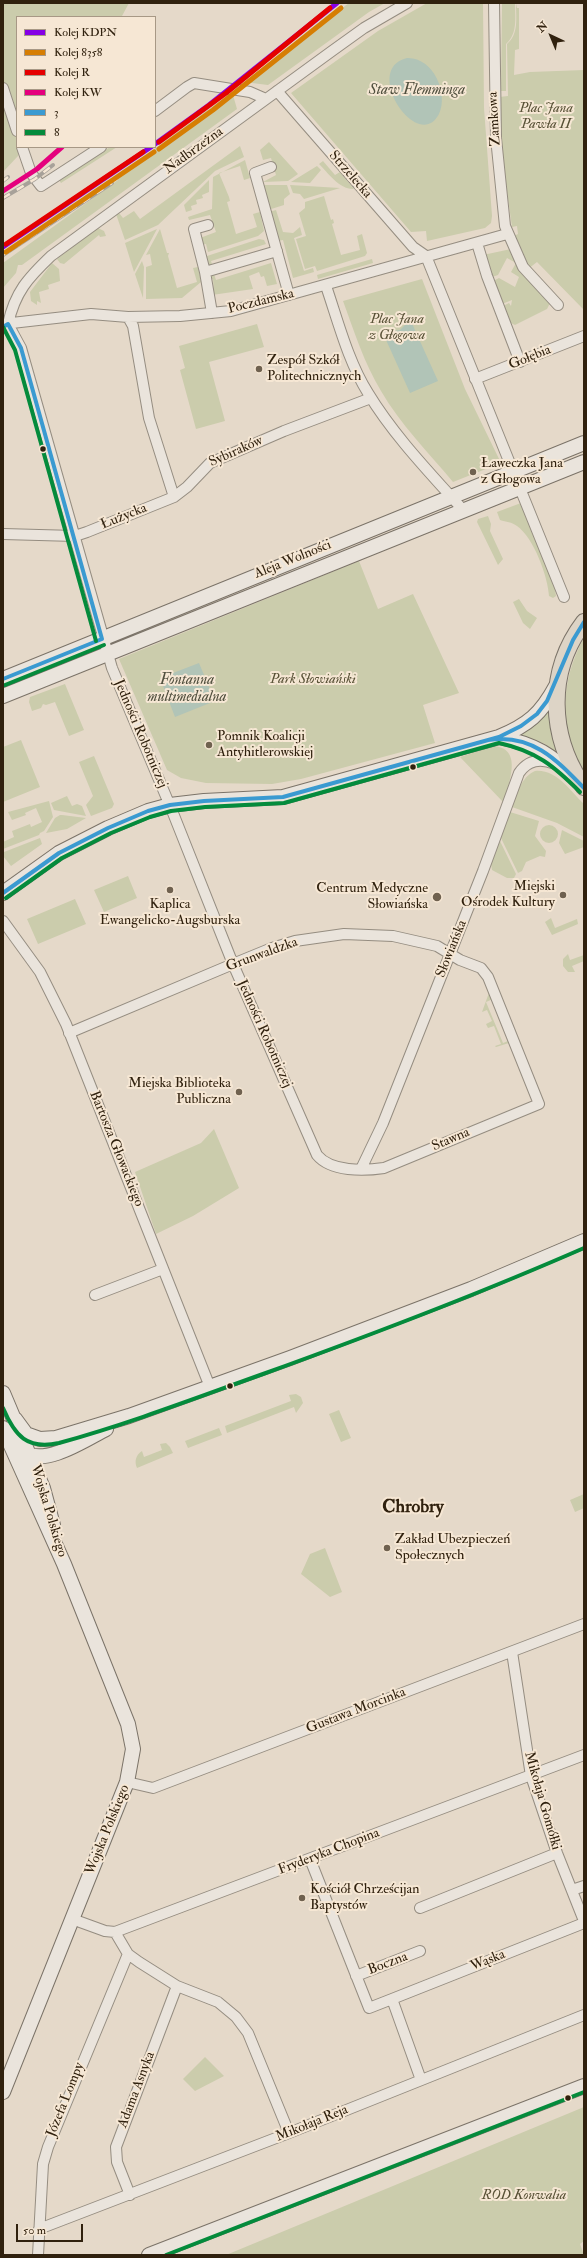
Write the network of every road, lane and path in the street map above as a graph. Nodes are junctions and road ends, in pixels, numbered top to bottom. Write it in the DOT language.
graph roads {
  1 [pos="407,3"];
  2 [pos="494,3"];
  3 [pos="3,88"];
  4 [pos="277,91"];
  5 [pos="266,99"];
  6 [pos="156,110"];
  7 [pos="16,129"];
  8 [pos="22,148"];
  9 [pos="99,148"];
  10 [pos="271,167"];
  11 [pos="208,225"];
  12 [pos="507,234"];
  13 [pos="477,243"];
  14 [pos="277,251"];
  15 [pos="426,256"];
  16 [pos="205,272"];
  17 [pos="326,286"];
  18 [pos="289,295"];
  19 [pos="558,305"];
  20 [pos="212,313"];
  21 [pos="128,317"];
  22 [pos="5,325"];
  23 [pos="584,336"];
  24 [pos="520,362"];
  25 [pos="475,379"];
  26 [pos="371,398"];
  27 [pos="584,443"];
  28 [pos="584,462"];
  29 [pos="513,471"];
  30 [pos="520,489"];
  31 [pos="450,496"];
  32 [pos="174,497"];
  33 [pos="464,511"];
  34 [pos="3,534"];
  35 [pos="75,536"];
  36 [pos="564,597"];
  37 [pos="584,622"];
  38 [pos="102,639"];
  39 [pos="108,655"];
  40 [pos="3,678"];
  41 [pos="556,686"];
  42 [pos="3,696"];
  43 [pos="499,737"];
  44 [pos="563,767"];
  45 [pos="584,787"];
  46 [pos="170,805"];
  47 [pos="3,893"];
  48 [pos="3,921"];
  49 [pos="451,953"];
  50 [pos="233,964"];
  51 [pos="70,1033"];
  52 [pos="539,1104"];
  53 [pos="361,1169"];
  54 [pos="584,1241"];
  55 [pos="163,1269"];
  56 [pos="95,1295"];
  57 [pos="210,1387"];
  58 [pos="3,1392"];
  59 [pos="129,1416"];
  60 [pos="16,1419"];
  61 [pos="3,1427"];
  62 [pos="56,1438"];
  63 [pos="62,1451"];
  64 [pos="31,1457"];
  65 [pos="36,1487"];
  66 [pos="584,1624"];
  67 [pos="512,1652"];
  68 [pos="584,1755"];
  69 [pos="532,1776"];
  70 [pos="128,1782"];
  71 [pos="557,1853"];
  72 [pos="310,1859"];
  73 [pos="584,1886"];
  74 [pos="572,1890"];
  75 [pos="420,1908"];
  76 [pos="72,1919"];
  77 [pos="584,1922"];
  78 [pos="115,1932"];
  79 [pos="420,1951"];
  80 [pos="128,1954"];
  81 [pos="356,1976"];
  82 [pos="177,1986"];
  83 [pos="392,1999"];
  84 [pos="584,2016"];
  85 [pos="421,2080"];
  86 [pos="584,2086"];
  87 [pos="3,2092"];
  88 [pos="289,2134"];
  89 [pos="130,2195"];
  90 [pos="39,2229"];
  91 [pos="38,2255"];
  92 [pos="149,2255"];
  1 -- 4 [label="street, Nadbrzeżna"];
  2 -- 12 [label="street, Zamkowa"];
  3 -- 7 [label="street"];
  4 -- 5 [label="street, Nadbrzeżna"];
  4 -- 15 [label="street, Strzelecka"];
  5 -- 6 [label="street"];
  5 -- 22 [label="street, Nadbrzeżna"];
  8 -- 9 [label="street"];
  10 -- 14 [label="street"];
  11 -- 16 [label="street"];
  12 -- 13 [label="street, Poczdamska"];
  12 -- 19 [label="street"];
  13 -- 15 [label="street, Poczdamska"];
  13 -- 24 [label="street"];
  14 -- 16 [label="street"];
  14 -- 18 [label="street"];
  15 -- 17 [label="street, Poczdamska"];
  15 -- 25 [label="street"];
  16 -- 20 [label="street"];
  17 -- 18 [label="street, Poczdamska"];
  17 -- 26 [label="street"];
  18 -- 20 [label="street, Poczdamska"];
  20 -- 21 [label="street, Poczdamska"];
  21 -- 22 [label="street, Poczdamska"];
  21 -- 32 [label="street"];
  22 -- 35 [label="street, Jedności Robotniczej"];
  23 -- 24 [label="street, Gołębia"];
  24 -- 25 [label="street, Gołębia"];
  25 -- 29 [label="street"];
  26 -- 31 [label="street"];
  26 -- 32 [label="street, Sybiraków"];
  27 -- 29 [label="street, Aleja Wolności"];
  28 -- 30 [label="street, Aleja Wolności"];
  29 -- 30 [label="street"];
  29 -- 31 [label="street, Aleja Wolności"];
  30 -- 33 [label="street, Aleja Wolności"];
  30 -- 36 [label="street"];
  31 -- 33 [label="street"];
  31 -- 38 [label="street, Aleja Wolności"];
  32 -- 35 [label="street, Łużycka"];
  33 -- 39 [label="street, Aleja Wolności"];
  34 -- 35 [label="street"];
  35 -- 38 [label="street, Jedności Robotniczej"];
  37 -- 41 [label="main road"];
  38 -- 39 [label="street, Jedności Robotniczej"];
  38 -- 40 [label="street, Aleja Wolności"];
  39 -- 42 [label="street, Aleja Wolności"];
  39 -- 46 [label="street, Jedności Robotniczej"];
  41 -- 43 [label="street"];
  41 -- 45 [label="main road"];
  43 -- 44 [label="street"];
  43 -- 46 [label="street"];
  44 -- 45 [label="street"];
  44 -- 49 [label="street, Słowiańska"];
  46 -- 47 [label="street"];
  46 -- 50 [label="street, Jedności Robotniczej"];
  48 -- 51 [label="street, Bartosza Głowackiego"];
  49 -- 50 [label="street, Grunwaldzka"];
  49 -- 52 [label="street, Grunwaldzka"];
  49 -- 53 [label="street, Słowiańska"];
  50 -- 51 [label="street, Grunwaldzka"];
  50 -- 53 [label="street, Jedności Robotniczej"];
  51 -- 55 [label="street, Bartosza Głowackiego"];
  52 -- 53 [label="street, Stawna"];
  54 -- 57 [label="street"];
  55 -- 56 [label="street"];
  55 -- 57 [label="street, Bartosza Głowackiego"];
  57 -- 59 [label="street"];
  58 -- 60 [label="street, Wojska Polskiego"];
  59 -- 62 [label="street"];
  59 -- 63 [label="street"];
  60 -- 62 [label="street"];
  60 -- 64 [label="street, Wojska Polskiego"];
  61 -- 64 [label="street"];
  61 -- 65 [label="street, Wojska Polskiego"];
  62 -- 64 [label="street"];
  63 -- 64 [label="street"];
  63 -- 65 [label="street"];
  64 -- 65 [label="street, Wojska Polskiego"];
  65 -- 70 [label="street, Wojska Polskiego"];
  66 -- 67 [label="street, Gustawa Morcinka"];
  67 -- 69 [label="street, Mikołaja Gomółki"];
  67 -- 70 [label="street, Gustawa Morcinka"];
  68 -- 69 [label="street, Fryderyka Chopina"];
  69 -- 71 [label="street, Mikołaja Gomółki"];
  69 -- 72 [label="street, Fryderyka Chopina"];
  70 -- 76 [label="street, Wojska Polskiego"];
  71 -- 74 [label="street, Mikołaja Gomółki"];
  71 -- 75 [label="street"];
  72 -- 78 [label="street, Fryderyka Chopina"];
  72 -- 81 [label="street"];
  73 -- 74 [label="street"];
  74 -- 77 [label="street, Mikołaja Gomółki"];
  76 -- 78 [label="street"];
  76 -- 87 [label="street, Wojska Polskiego"];
  77 -- 83 [label="street, Wąska"];
  78 -- 80 [label="street"];
  79 -- 81 [label="street, Boczna"];
  80 -- 82 [label="street"];
  80 -- 90 [label="street, Józefa Lompy"];
  81 -- 83 [label="street, Wąska"];
  82 -- 88 [label="street"];
  82 -- 89 [label="street, Adama Asnyka"];
  83 -- 85 [label="street"];
  84 -- 85 [label="street, Mikołaja Reja"];
  85 -- 88 [label="street, Mikołaja Reja"];
  86 -- 92 [label="street"];
  88 -- 89 [label="street, Mikołaja Reja"];
  89 -- 90 [label="street, Mikołaja Reja"];
  90 -- 91 [label="street, Józefa Lompy"];
}
